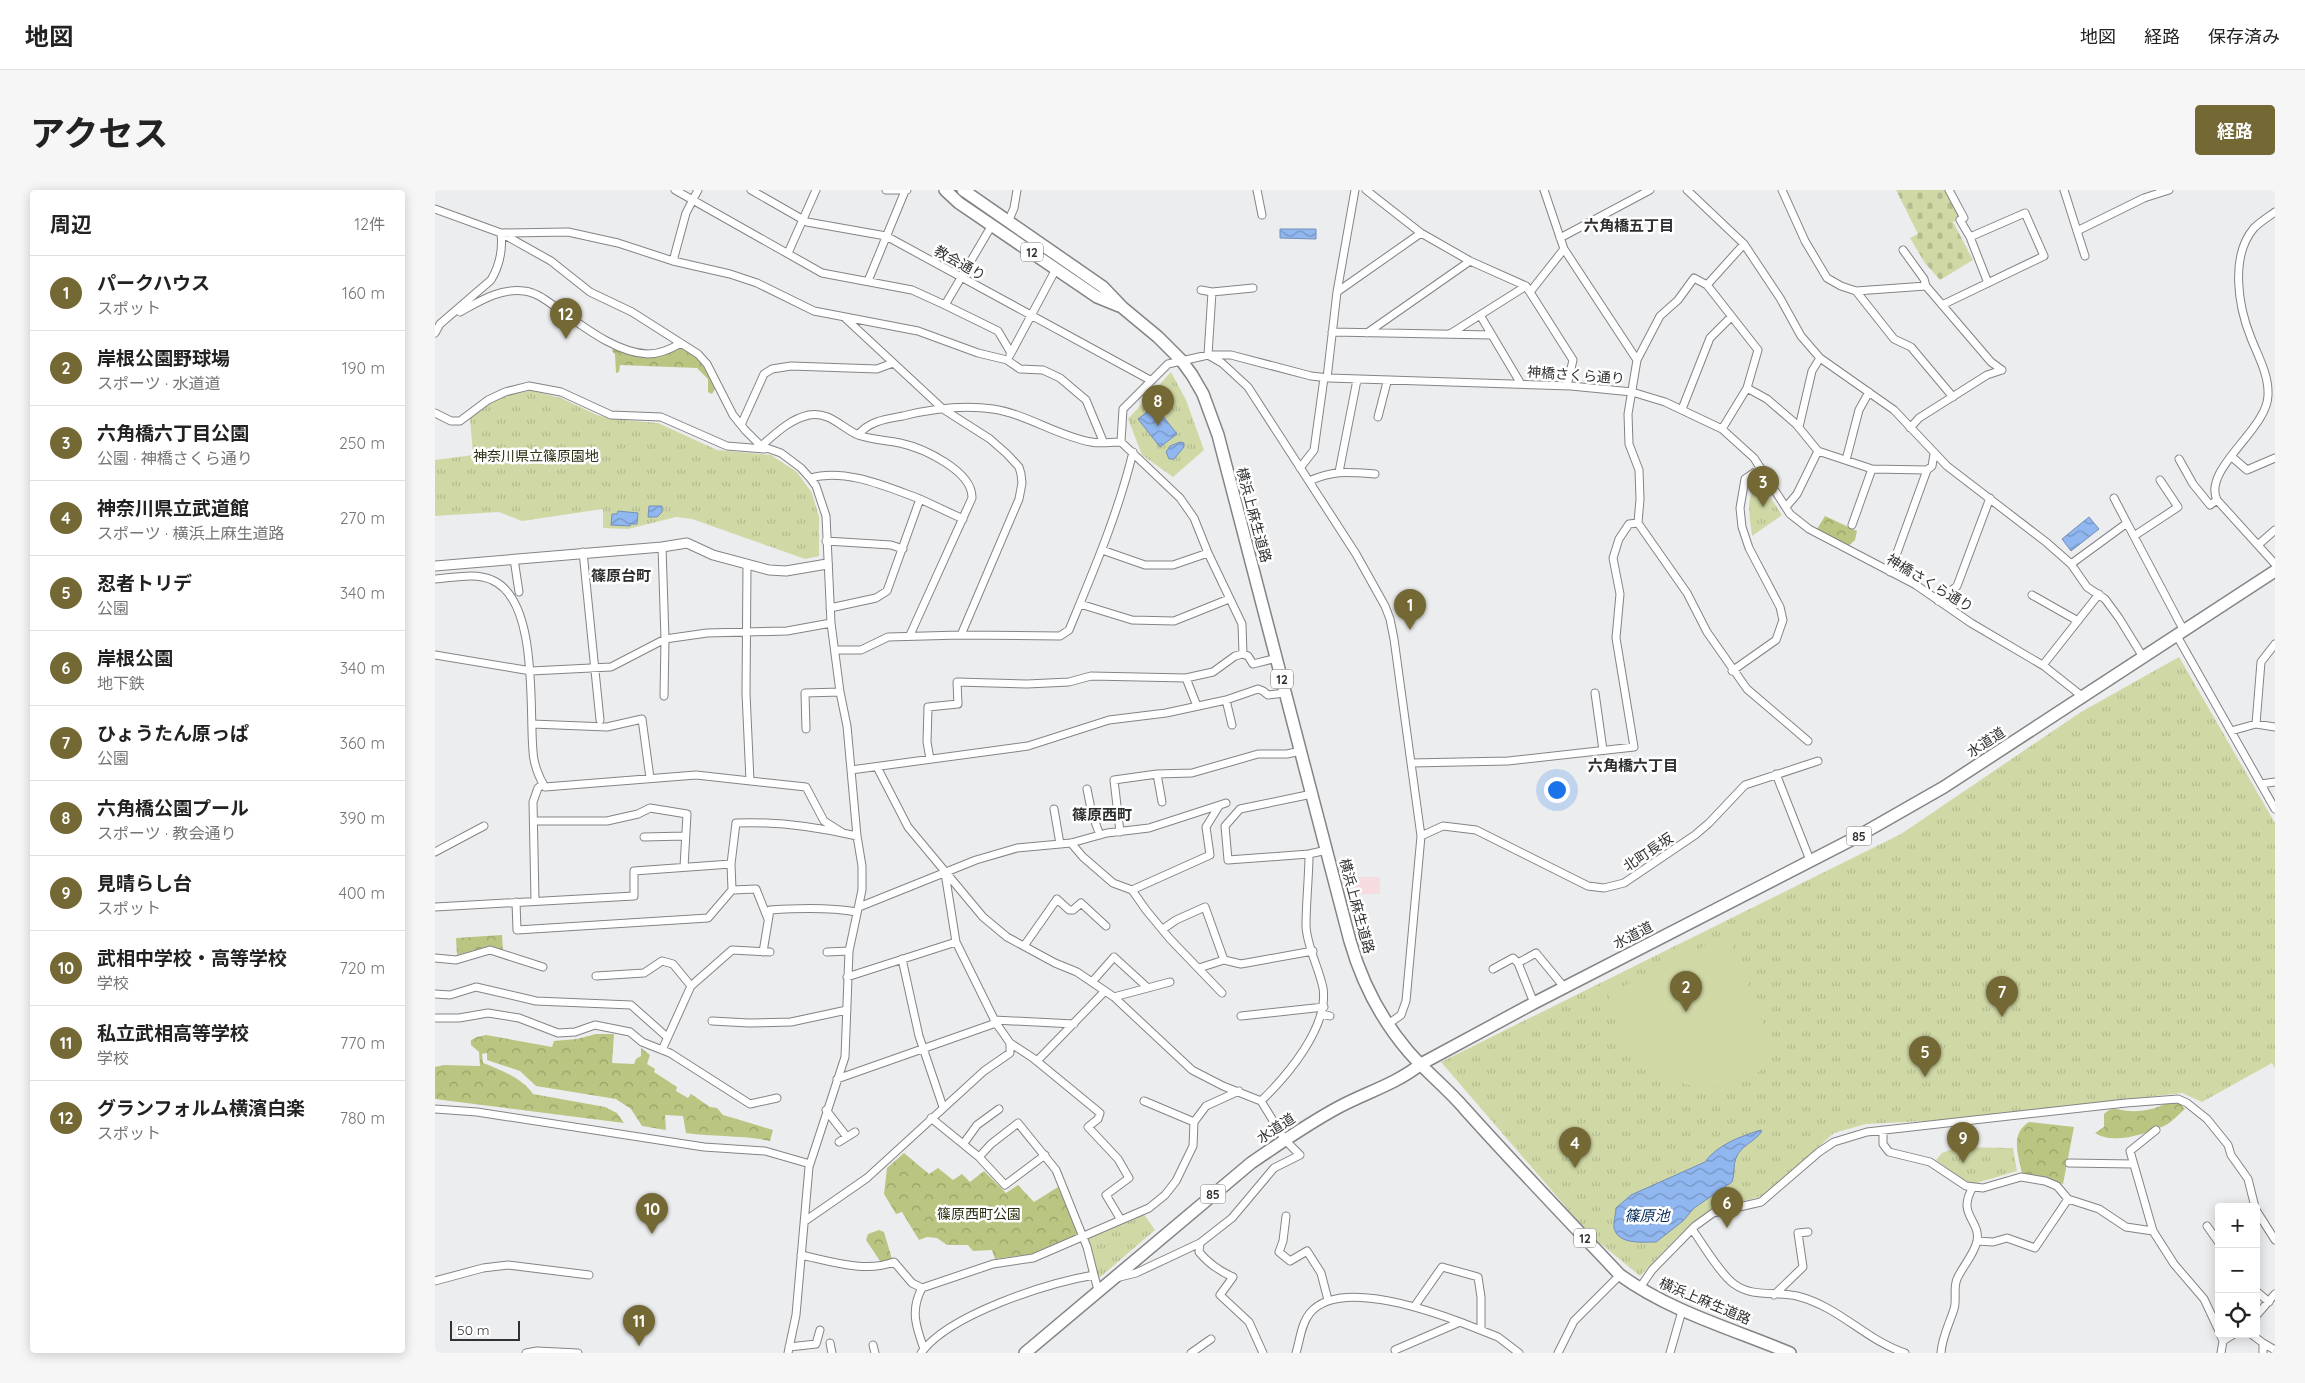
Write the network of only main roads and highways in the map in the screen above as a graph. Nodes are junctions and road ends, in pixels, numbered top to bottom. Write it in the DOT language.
graph roads {
  1 [pos="945,190"];
  2 [pos="963,190"];
  3 [pos="1123,308"];
  4 [pos="2275,570"];
  5 [pos="1421,1064"];
  6 [pos="1782,1352"];
  7 [pos="1025,1353"];
  1 -- 3 [label="main road, 横浜上麻生道路 / 12"];
  2 -- 3 [label="main road, 横浜上麻生道路 / 12"];
  3 -- 5 [label="main road, 横浜上麻生道路 / 12"];
  4 -- 5 [label="main road, 水道道 / 85"];
  5 -- 6 [label="main road, 横浜上麻生道路 / 12"];
  5 -- 7 [label="main road, 水道道 / 85"];
}
